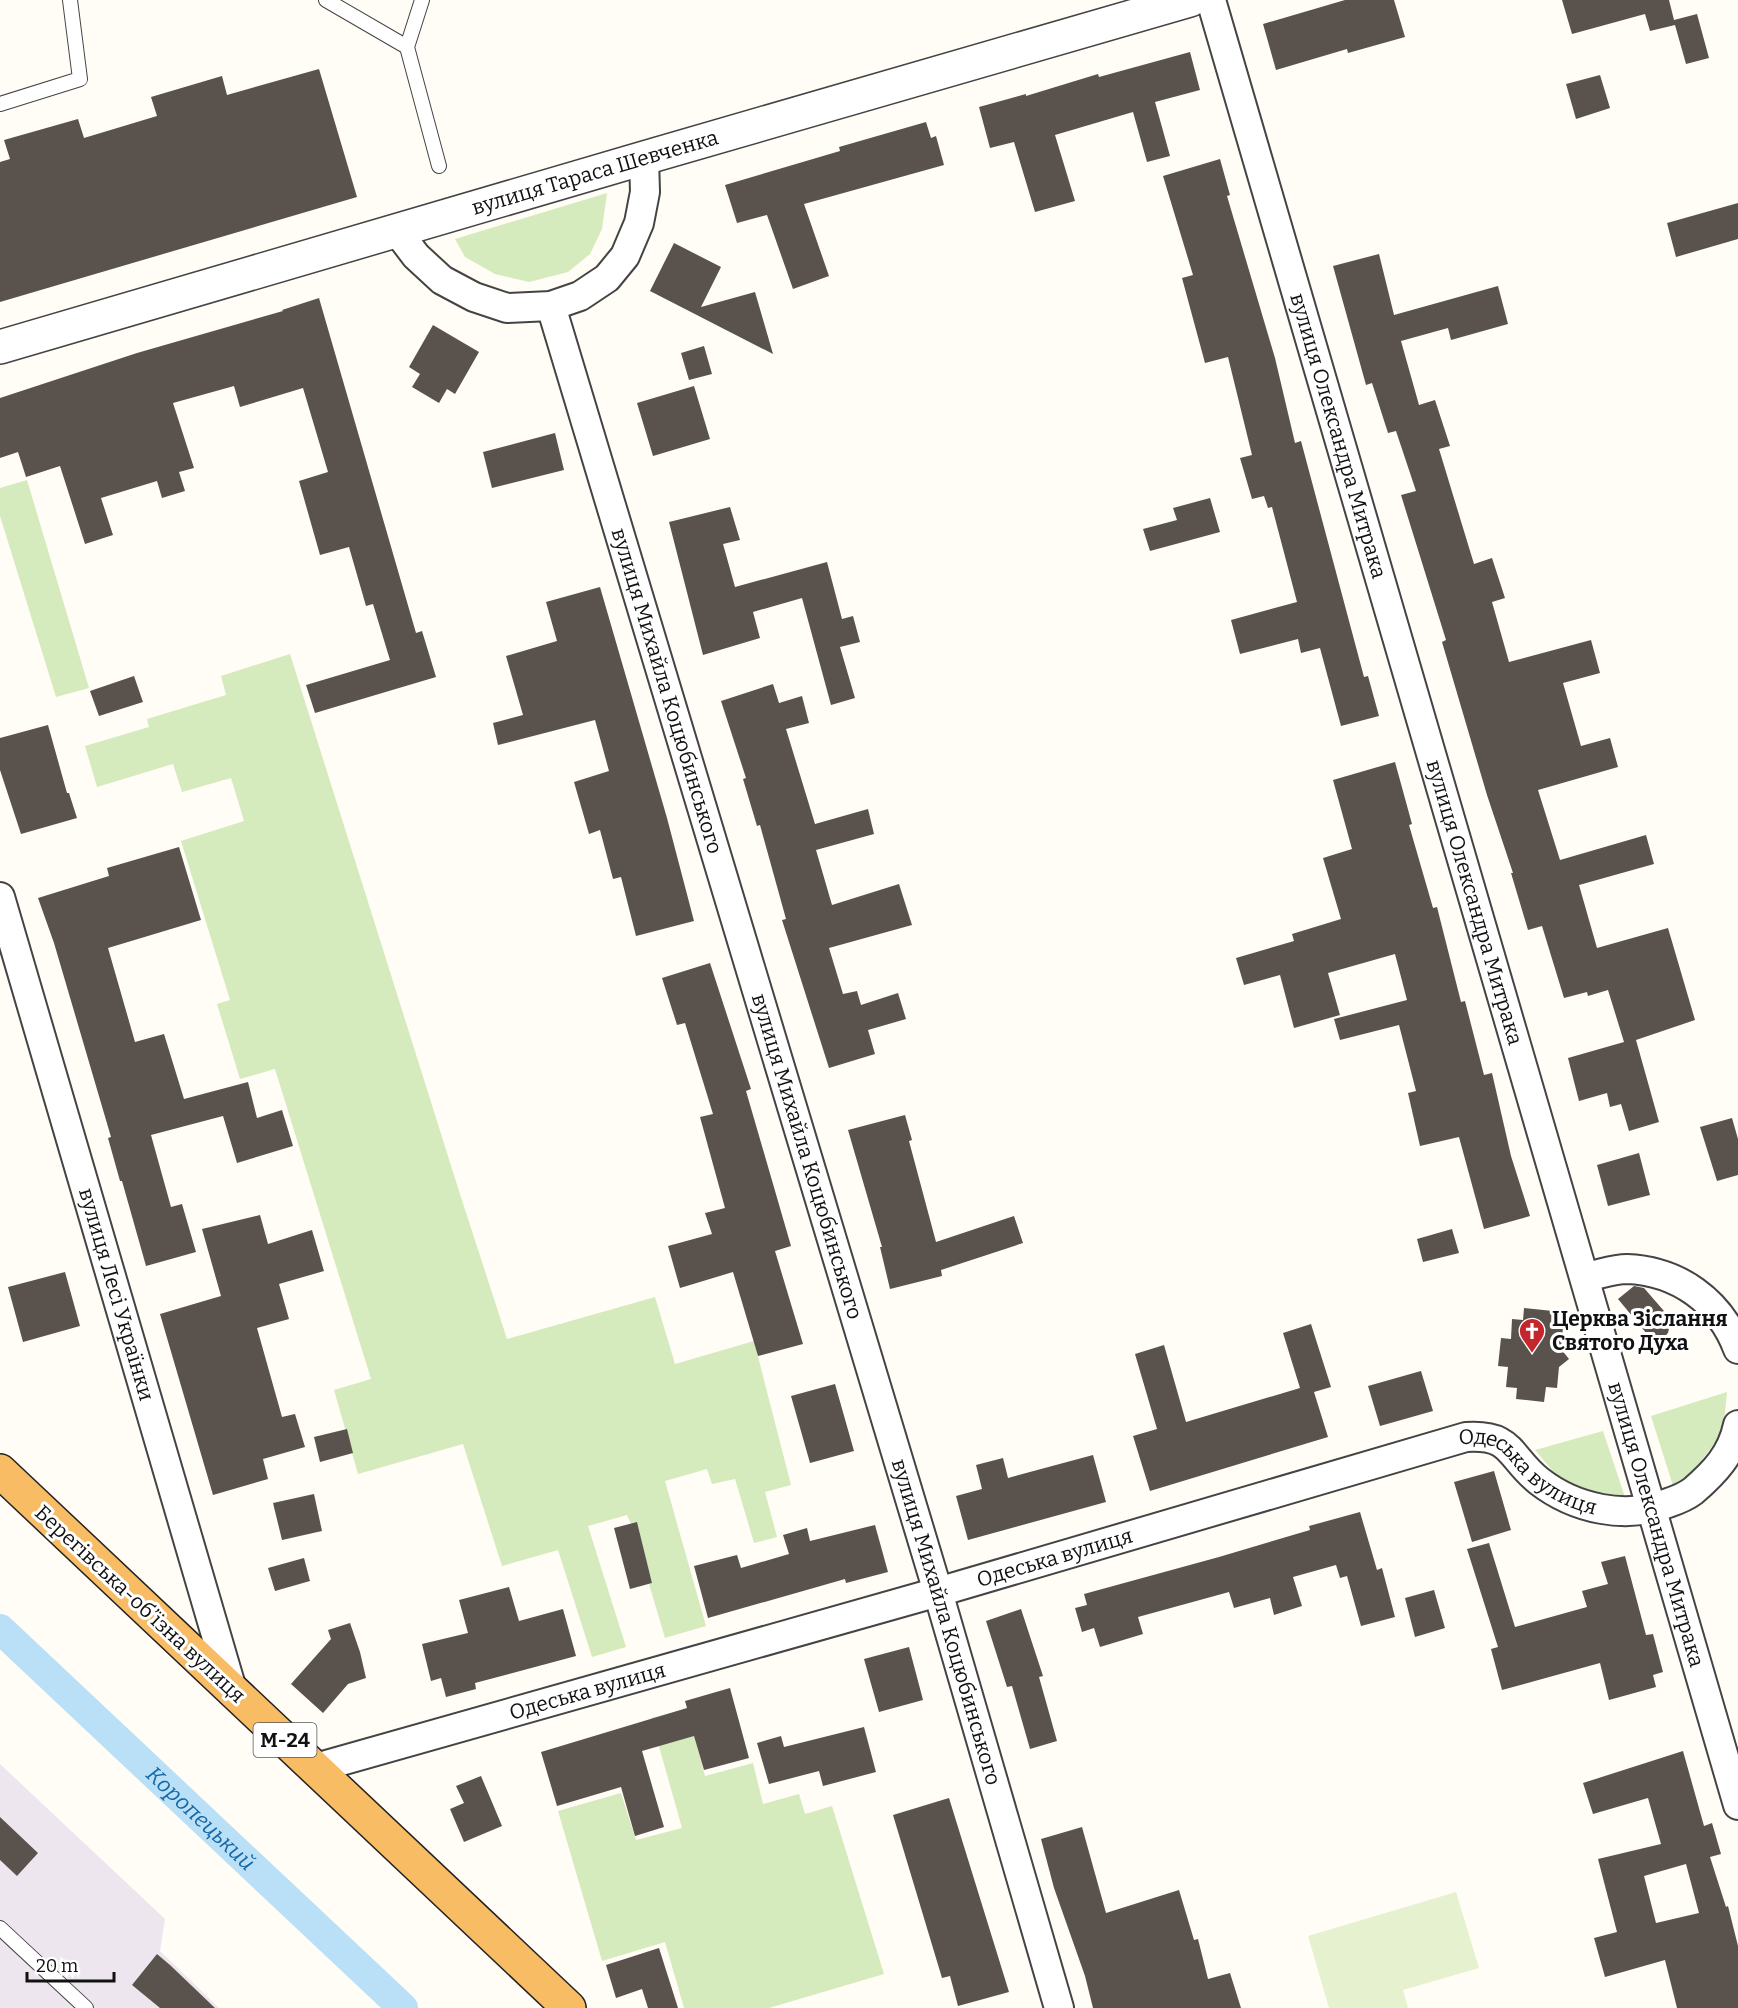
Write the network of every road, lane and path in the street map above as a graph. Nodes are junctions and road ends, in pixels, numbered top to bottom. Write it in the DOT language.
graph roads {
  1 [pos="70,0"];
  2 [pos="326,0"];
  3 [pos="422,0"];
  4 [pos="1190,0"];
  5 [pos="1210,0"];
  6 [pos="407,47"];
  7 [pos="0,104"];
  8 [pos="644,158"];
  9 [pos="439,166"];
  10 [pos="397,231"];
  11 [pos="551,306"];
  12 [pos="0,347"];
  13 [pos="0,897"];
  14 [pos="1585,1277"];
  15 [pos="1738,1349"];
  16 [pos="1738,1425"];
  17 [pos="0,1471"];
  18 [pos="1651,1510"];
  19 [pos="938,1592"];
  20 [pos="233,1693"];
  21 [pos="316,1768"];
  22 [pos="1738,1806"];
  23 [pos="0,1928"];
  24 [pos="86,2008"];
  25 [pos="569,2008"];
  26 [pos="1059,2008"];
  1 -- 7 [label="lane"];
  2 -- 6 [label="lane"];
  3 -- 6 [label="lane"];
  4 -- 8 [label="street, вулиця Тараса Шевченка"];
  5 -- 14 [label="street, вулиця Олександра Митрака"];
  6 -- 9 [label="lane"];
  8 -- 10 [label="street, вулиця Тараса Шевченка"];
  8 -- 11 [label="street"];
  10 -- 11 [label="street"];
  10 -- 12 [label="street, вулиця Тараса Шевченка"];
  11 -- 19 [label="street, вулиця Михайла Коцюбинського"];
  13 -- 20 [label="street, вулиця Лесі Українки"];
  14 -- 15 [label="street"];
  14 -- 18 [label="street, вулиця Олександра Митрака"];
  16 -- 18 [label="street, Одеська вулиця"];
  17 -- 20 [label="highway, Берегівська-обʼїзна вулиця / М-24"];
  18 -- 19 [label="street, Одеська вулиця"];
  18 -- 22 [label="street, вулиця Олександра Митрака"];
  19 -- 21 [label="street, Одеська вулиця"];
  19 -- 26 [label="street, вулиця Михайла Коцюбинського"];
  20 -- 21 [label="highway, Берегівська-обʼїзна вулиця / М-24"];
  21 -- 25 [label="highway, Берегівська-обʼїзна вулиця / М-24"];
  23 -- 24 [label="lane"];
}
